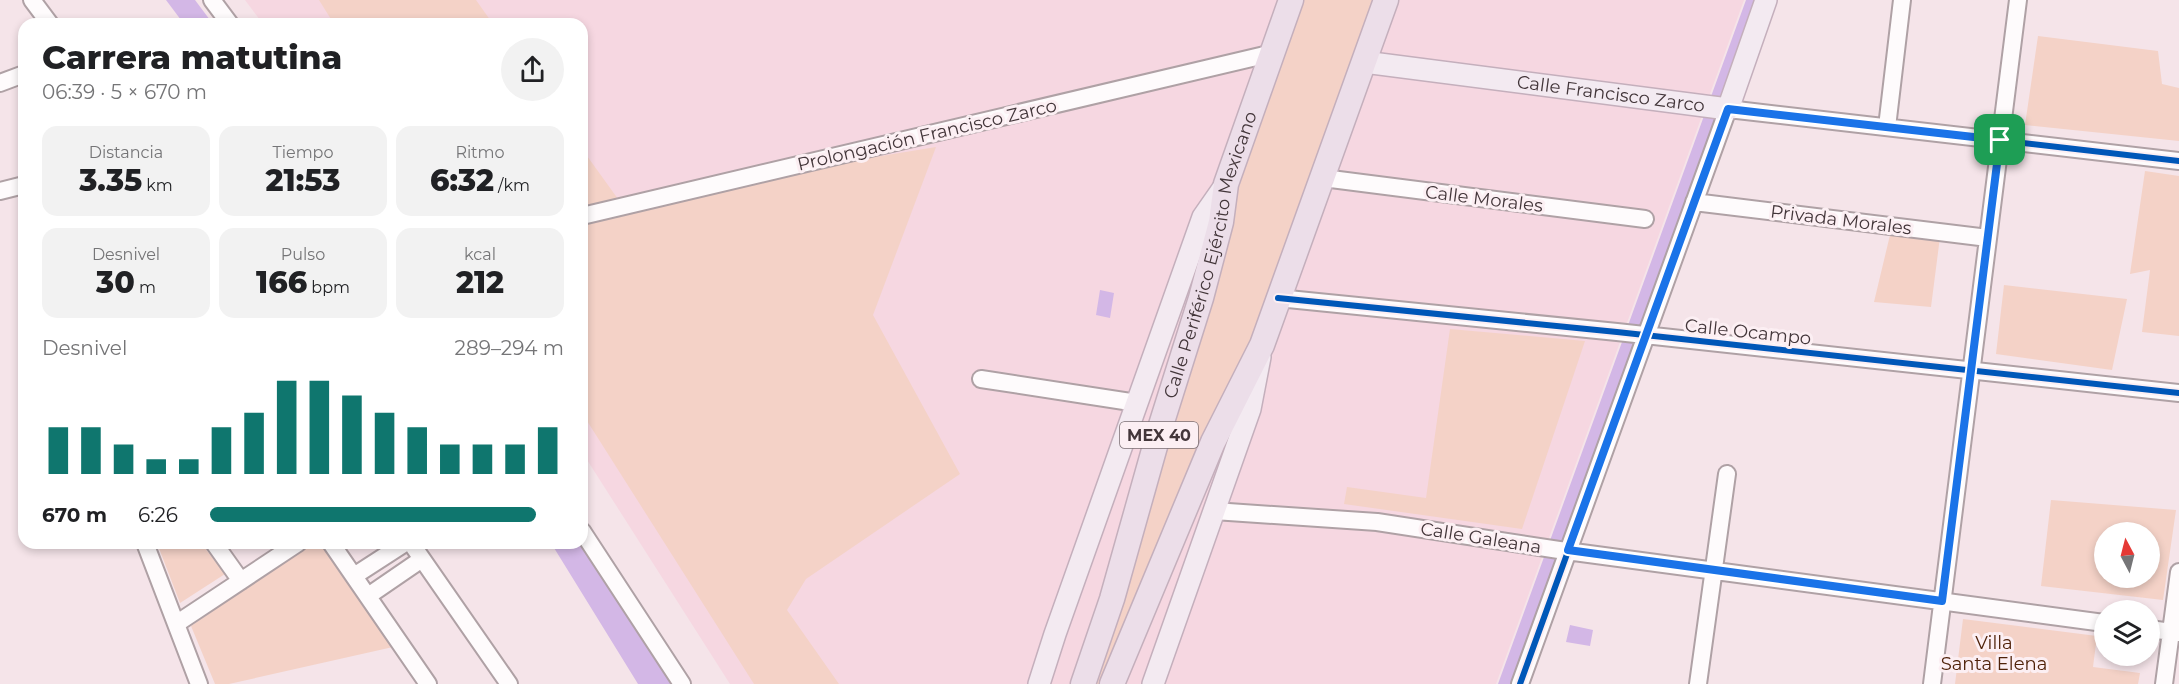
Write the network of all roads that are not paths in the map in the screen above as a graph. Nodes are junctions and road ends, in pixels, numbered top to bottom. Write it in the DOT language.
graph roads {
  1 [pos="32,0"];
  2 [pos="212,0"];
  3 [pos="1292,0"];
  4 [pos="1386,0"];
  5 [pos="1766,0"];
  6 [pos="1902,0"];
  7 [pos="2018,0"];
  8 [pos="46,18"];
  9 [pos="226,18"];
  10 [pos="1273,53"];
  11 [pos="1364,62"];
  12 [pos="1723,109"];
  13 [pos="1887,127"];
  14 [pos="2000,140"];
  15 [pos="2179,161"];
  16 [pos="1323,178"];
  17 [pos="1226,184"];
  18 [pos="18,186"];
  19 [pos="0,190"];
  20 [pos="1694,202"];
  21 [pos="588,215"];
  22 [pos="1645,219"];
  23 [pos="1988,238"];
  24 [pos="1278,298"];
  25 [pos="1642,335"];
  26 [pos="1262,345"];
  27 [pos="1971,371"];
  28 [pos="981,379"];
  29 [pos="2179,393"];
  30 [pos="1137,403"];
  31 [pos="1727,474"];
  32 [pos="1214,511"];
  33 [pos="588,540"];
  34 [pos="147,549"];
  35 [pos="218,549"];
  36 [pos="289,549"];
  37 [pos="335,549"];
  38 [pos="396,549"];
  39 [pos="415,549"];
  40 [pos="1564,550"];
  41 [pos="422,559"];
  42 [pos="1714,570"];
  43 [pos="2179,572"];
  44 [pos="354,576"];
  45 [pos="241,581"];
  46 [pos="368,596"];
  47 [pos="1942,601"];
  48 [pos="2094,622"];
  49 [pos="176,624"];
  50 [pos="2160,630"];
  51 [pos="2175,632"];
  52 [pos="199,684"];
  53 [pos="428,684"];
  54 [pos="509,684"];
  55 [pos="682,684"];
  56 [pos="1039,684"];
  57 [pos="1083,684"];
  58 [pos="1112,684"];
  59 [pos="1153,684"];
  60 [pos="1520,684"];
  61 [pos="1698,684"];
  62 [pos="1932,684"];
  63 [pos="2164,684"];
  1 -- 8 [label="street"];
  2 -- 9 [label="street"];
  3 -- 10 [label="highway, Calle Periférico Ejército Mexicano / MEX 40"];
  4 -- 11 [label="highway, MEX 40"];
  5 -- 12 [label="main road"];
  6 -- 13 [label="street"];
  7 -- 14 [label="street"];
  10 -- 17 [label="highway, Calle Periférico Ejército Mexicano / MEX 40"];
  10 -- 21 [label="street, Prolongación Francisco Zarco"];
  11 -- 12 [label="main road, Calle Francisco Zarco"];
  11 -- 16 [label="highway, MEX 40"];
  12 -- 13 [label="street, Calle Francisco Zarco"];
  12 -- 20 [label="street"];
  13 -- 14 [label="street, Calle Francisco Zarco"];
  14 -- 15 [label="street, Calle Francisco Zarco"];
  14 -- 23 [label="street"];
  16 -- 22 [label="street, Calle Morales"];
  16 -- 24 [label="highway, MEX 40"];
  17 -- 30 [label="main road"];
  17 -- 57 [label="highway, Calle Periférico Ejército Mexicano / MEX 40"];
  18 -- 19 [label="street"];
  20 -- 23 [label="street, Privada Morales"];
  20 -- 25 [label="street"];
  23 -- 27 [label="street"];
  24 -- 25 [label="street, Calle Ocampo"];
  24 -- 26 [label="highway, MEX 40"];
  25 -- 27 [label="street, Calle Ocampo"];
  25 -- 40 [label="street"];
  26 -- 32 [label="main road, MEX 40"];
  26 -- 58 [label="highway, MEX 40"];
  27 -- 29 [label="street, Calle Ocampo"];
  27 -- 47 [label="street"];
  28 -- 30 [label="street"];
  30 -- 56 [label="main road"];
  31 -- 42 [label="street"];
  32 -- 40 [label="street, Calle Galeana"];
  32 -- 59 [label="main road, MEX 40"];
  33 -- 55 [label="street"];
  34 -- 49 [label="street"];
  35 -- 45 [label="street"];
  36 -- 45 [label="street"];
  37 -- 44 [label="street"];
  38 -- 44 [label="street"];
  39 -- 41 [label="street"];
  40 -- 42 [label="street, Calle Galeana"];
  40 -- 60 [label="street"];
  41 -- 46 [label="street"];
  41 -- 54 [label="street"];
  42 -- 47 [label="street, Calle Galeana"];
  42 -- 61 [label="street"];
  43 -- 51 [label="street"];
  44 -- 46 [label="street"];
  45 -- 49 [label="street"];
  46 -- 53 [label="street"];
  47 -- 48 [label="street, Calle Galeana"];
  47 -- 62 [label="street"];
  49 -- 52 [label="street"];
  50 -- 51 [label="street"];
  51 -- 63 [label="street"];
}
